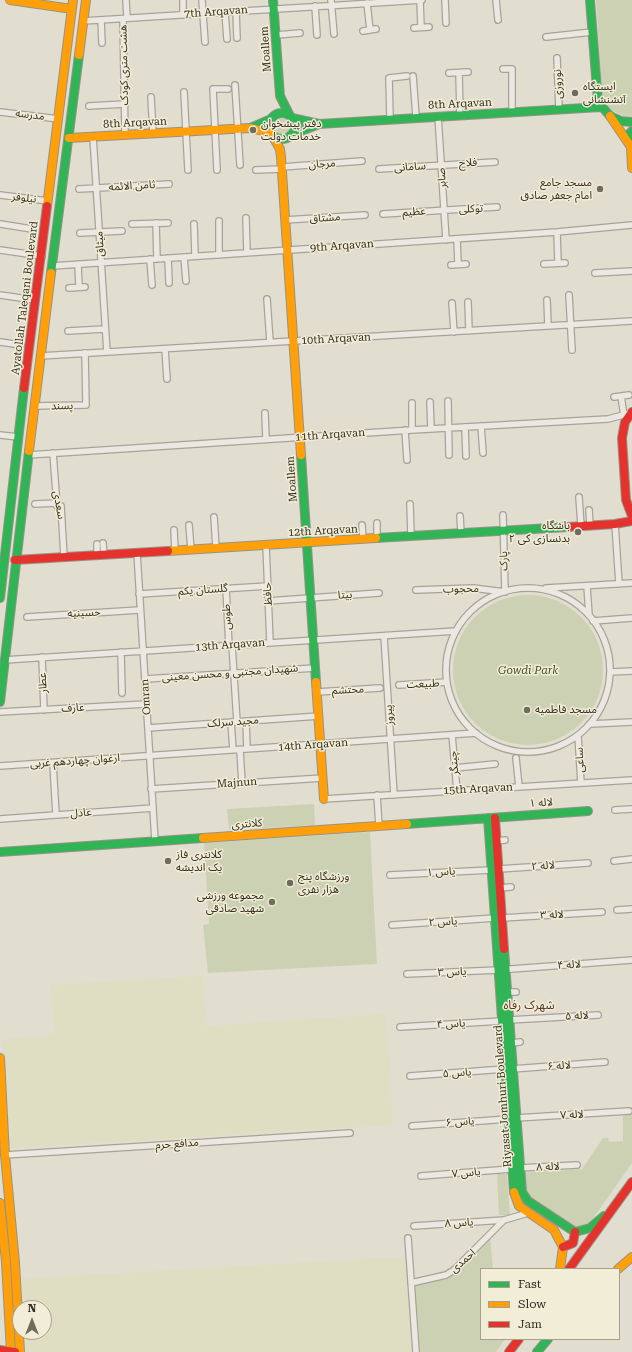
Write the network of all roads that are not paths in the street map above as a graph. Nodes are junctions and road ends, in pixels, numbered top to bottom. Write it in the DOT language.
graph roads {
  1 [pos="10,0"];
  2 [pos="73,0"];
  3 [pos="86,0"];
  4 [pos="126,0"];
  5 [pos="183,0"];
  6 [pos="202,0"];
  7 [pos="406,0"];
  8 [pos="421,0"];
  9 [pos="444,0"];
  10 [pos="496,0"];
  11 [pos="590,0"];
  12 [pos="382,1"];
  13 [pos="348,2"];
  14 [pos="331,3"];
  15 [pos="274,4"];
  16 [pos="367,4"];
  17 [pos="314,6"];
  18 [pos="72,9"];
  19 [pos="236,11"];
  20 [pos="225,12"];
  21 [pos="203,13"];
  22 [pos="184,15"];
  23 [pos="125,18"];
  24 [pos="101,20"];
  25 [pos="498,20"];
  26 [pos="83,22"];
  27 [pos="446,23"];
  28 [pos="421,27"];
  29 [pos="430,27"];
  30 [pos="414,28"];
  31 [pos="363,30"];
  32 [pos="592,32"];
  33 [pos="300,33"];
  34 [pos="334,34"];
  35 [pos="276,35"];
  36 [pos="317,35"];
  37 [pos="546,37"];
  38 [pos="237,38"];
  39 [pos="227,39"];
  40 [pos="205,42"];
  41 [pos="102,43"];
  42 [pos="558,58"];
  43 [pos="503,69"];
  44 [pos="468,72"];
  45 [pos="449,73"];
  46 [pos="459,73"];
  47 [pos="236,86"];
  48 [pos="228,89"];
  49 [pos="184,92"];
  50 [pos="280,96"];
  51 [pos="151,97"];
  52 [pos="125,104"];
  53 [pos="89,106"];
  54 [pos="601,107"];
  55 [pos="560,109"];
  56 [pos="0,112"];
  57 [pos="512,112"];
  58 [pos="460,115"];
  59 [pos="438,116"];
  60 [pos="610,116"];
  61 [pos="291,117"];
  62 [pos="416,117"];
  63 [pos="272,118"];
  64 [pos="59,119"];
  65 [pos="390,119"];
  66 [pos="632,122"];
  67 [pos="320,124"];
  68 [pos="250,128"];
  69 [pos="238,129"];
  70 [pos="215,130"];
  71 [pos="632,131"];
  72 [pos="187,132"];
  73 [pos="153,133"];
  74 [pos="272,134"];
  75 [pos="125,135"];
  76 [pos="290,136"];
  77 [pos="93,137"];
  78 [pos="69,138"];
  79 [pos="631,147"];
  80 [pos="281,157"];
  81 [pos="362,161"];
  82 [pos="495,162"];
  83 [pos="240,165"];
  84 [pos="441,165"];
  85 [pos="282,168"];
  86 [pos="632,168"];
  87 [pos="379,169"];
  88 [pos="188,170"];
  89 [pos="217,170"];
  90 [pos="256,170"];
  91 [pos="169,184"];
  92 [pos="96,188"];
  93 [pos="79,189"];
  94 [pos="0,195"];
  95 [pos="48,201"];
  96 [pos="497,207"];
  97 [pos="444,210"];
  98 [pos="383,214"];
  99 [pos="365,215"];
  100 [pos="246,218"];
  101 [pos="285,220"];
  102 [pos="219,221"];
  103 [pos="168,222"];
  104 [pos="156,223"];
  105 [pos="0,224"];
  106 [pos="132,224"];
  107 [pos="194,224"];
  108 [pos="632,225"];
  109 [pos="32,229"];
  110 [pos="122,231"];
  111 [pos="99,232"];
  112 [pos="557,232"];
  113 [pos="80,233"];
  114 [pos="457,239"];
  115 [pos="446,240"];
  116 [pos="0,250"];
  117 [pos="287,250"];
  118 [pos="247,253"];
  119 [pos="219,254"];
  120 [pos="42,256"];
  121 [pos="195,256"];
  122 [pos="184,257"];
  123 [pos="168,258"];
  124 [pos="150,259"];
  125 [pos="157,259"];
  126 [pos="101,262"];
  127 [pos="558,263"];
  128 [pos="565,263"];
  129 [pos="78,264"];
  130 [pos="466,264"];
  131 [pos="544,264"];
  132 [pos="52,266"];
  133 [pos="632,271"];
  134 [pos="595,273"];
  135 [pos="186,281"];
  136 [pos="169,282"];
  137 [pos="152,285"];
  138 [pos="69,288"];
  139 [pos="0,295"];
  140 [pos="569,295"];
  141 [pos="268,299"];
  142 [pos="35,300"];
  143 [pos="547,300"];
  144 [pos="468,302"];
  145 [pos="452,303"];
  146 [pos="632,321"];
  147 [pos="571,325"];
  148 [pos="548,326"];
  149 [pos="106,329"];
  150 [pos="68,331"];
  151 [pos="469,331"];
  152 [pos="454,332"];
  153 [pos="31,336"];
  154 [pos="43,338"];
  155 [pos="294,341"];
  156 [pos="0,342"];
  157 [pos="270,342"];
  158 [pos="21,345"];
  159 [pos="165,349"];
  160 [pos="572,350"];
  161 [pos="107,352"];
  162 [pos="85,353"];
  163 [pos="40,356"];
  164 [pos="167,379"];
  165 [pos="629,395"];
  166 [pos="621,396"];
  167 [pos="614,398"];
  168 [pos="448,401"];
  169 [pos="430,402"];
  170 [pos="412,403"];
  171 [pos="34,406"];
  172 [pos="265,413"];
  173 [pos="629,414"];
  174 [pos="481,426"];
  175 [pos="465,427"];
  176 [pos="449,428"];
  177 [pos="431,429"];
  178 [pos="406,430"];
  179 [pos="412,430"];
  180 [pos="0,435"];
  181 [pos="18,437"];
  182 [pos="300,437"];
  183 [pos="266,439"];
  184 [pos="53,453"];
  185 [pos="483,453"];
  186 [pos="28,455"];
  187 [pos="449,455"];
  188 [pos="466,456"];
  189 [pos="407,460"];
  190 [pos="579,497"];
  191 [pos="57,503"];
  192 [pos="35,504"];
  193 [pos="410,504"];
  194 [pos="589,510"];
  195 [pos="503,515"];
  196 [pos="460,516"];
  197 [pos="632,516"];
  198 [pos="214,517"];
  199 [pos="632,521"];
  200 [pos="377,523"];
  201 [pos="615,524"];
  202 [pos="189,525"];
  203 [pos="362,525"];
  204 [pos="581,526"];
  205 [pos="590,526"];
  206 [pos="174,530"];
  207 [pos="503,531"];
  208 [pos="461,533"];
  209 [pos="411,536"];
  210 [pos="377,538"];
  211 [pos="363,539"];
  212 [pos="307,543"];
  213 [pos="100,544"];
  214 [pos="266,545"];
  215 [pos="216,548"];
  216 [pos="191,550"];
  217 [pos="175,551"];
  218 [pos="137,553"];
  219 [pos="100,555"];
  220 [pos="64,557"];
  221 [pos="15,560"];
  222 [pos="632,583"];
  223 [pos="619,584"];
  224 [pos="268,586"];
  225 [pos="587,586"];
  226 [pos="226,588"];
  227 [pos="535,589"];
  228 [pos="416,590"];
  229 [pos="505,592"];
  230 [pos="379,593"];
  231 [pos="139,594"];
  232 [pos="0,598"];
  233 [pos="311,598"];
  234 [pos="268,601"];
  235 [pos="140,610"];
  236 [pos="589,616"];
  237 [pos="27,617"];
  238 [pos="632,618"];
  239 [pos="593,621"];
  240 [pos="4,626"];
  241 [pos="456,631"];
  242 [pos="384,636"];
  243 [pos="314,640"];
  244 [pos="270,643"];
  245 [pos="230,645"];
  246 [pos="143,651"];
  247 [pos="121,652"];
  248 [pos="42,657"];
  249 [pos="4,660"];
  250 [pos="315,668"];
  251 [pos="632,671"];
  252 [pos="610,672"];
  253 [pos="234,673"];
  254 [pos="144,679"];
  255 [pos="447,682"];
  256 [pos="399,685"];
  257 [pos="380,688"];
  258 [pos="317,692"];
  259 [pos="122,693"];
  260 [pos="0,702"];
  261 [pos="146,704"];
  262 [pos="44,710"];
  263 [pos="0,712"];
  264 [pos="319,716"];
  265 [pos="246,721"];
  266 [pos="231,722"];
  267 [pos="237,722"];
  268 [pos="632,722"];
  269 [pos="590,724"];
  270 [pos="148,728"];
  271 [pos="476,734"];
  272 [pos="452,735"];
  273 [pos="578,736"];
  274 [pos="390,739"];
  275 [pos="321,744"];
  276 [pos="247,749"];
  277 [pos="232,750"];
  278 [pos="240,750"];
  279 [pos="149,756"];
  280 [pos="516,758"];
  281 [pos="53,763"];
  282 [pos="496,764"];
  283 [pos="0,766"];
  284 [pos="455,768"];
  285 [pos="323,778"];
  286 [pos="632,780"];
  287 [pos="242,783"];
  288 [pos="581,783"];
  289 [pos="519,787"];
  290 [pos="151,789"];
  291 [pos="457,791"];
  292 [pos="394,794"];
  293 [pos="377,795"];
  294 [pos="324,799"];
  295 [pos="153,808"];
  296 [pos="632,809"];
  297 [pos="614,810"];
  298 [pos="588,811"];
  299 [pos="56,815"];
  300 [pos="492,818"];
  301 [pos="0,819"];
  302 [pos="379,826"];
  303 [pos="155,841"];
  304 [pos="0,852"];
  305 [pos="632,859"];
  306 [pos="614,861"];
  307 [pos="588,863"];
  308 [pos="495,869"];
  309 [pos="390,874"];
  310 [pos="511,887"];
  311 [pos="500,888"];
  312 [pos="632,909"];
  313 [pos="617,910"];
  314 [pos="602,912"];
  315 [pos="498,918"];
  316 [pos="392,925"];
  317 [pos="632,960"];
  318 [pos="502,966"];
  319 [pos="406,974"];
  320 [pos="503,981"];
  321 [pos="507,992"];
  322 [pos="516,992"];
  323 [pos="598,1015"];
  324 [pos="505,1021"];
  325 [pos="400,1027"];
  326 [pos="520,1042"];
  327 [pos="510,1043"];
  328 [pos="0,1058"];
  329 [pos="605,1062"];
  330 [pos="509,1069"];
  331 [pos="410,1076"];
  332 [pos="629,1111"];
  333 [pos="512,1118"];
  334 [pos="412,1126"];
  335 [pos="350,1133"];
  336 [pos="5,1155"];
  337 [pos="577,1165"];
  338 [pos="515,1169"];
  339 [pos="421,1176"];
  340 [pos="632,1182"];
  341 [pos="533,1205"];
  342 [pos="0,1207"];
  343 [pos="611,1211"];
  344 [pos="528,1214"];
  345 [pos="504,1220"];
  346 [pos="414,1226"];
  347 [pos="575,1232"];
  348 [pos="408,1238"];
  349 [pos="563,1247"];
  350 [pos="632,1257"];
  351 [pos="3,1262"];
  352 [pos="560,1268"];
  353 [pos="570,1268"];
  354 [pos="619,1268"];
  355 [pos="411,1283"];
  356 [pos="518,1340"];
  357 [pos="547,1340"];
  358 [pos="0,1350"];
  359 [pos="11,1352"];
  360 [pos="15,1352"];
  361 [pos="20,1352"];
  362 [pos="416,1352"];
  363 [pos="509,1352"];
  364 [pos="537,1352"];
  1 -- 18 [label="street"];
  2 -- 18 [label="street, Ayatollah Taleqani Boulevard"];
  3 -- 26 [label="street"];
  4 -- 23 [label="street, هشت متری کودک"];
  5 -- 22 [label="street"];
  6 -- 21 [label="street"];
  7 -- 8 [label="street, 7th Arqavan"];
  7 -- 12 [label="street, 7th Arqavan"];
  8 -- 28 [label="street"];
  9 -- 27 [label="street"];
  10 -- 25 [label="street"];
  11 -- 32 [label="street"];
  12 -- 16 [label="street, 7th Arqavan"];
  13 -- 14 [label="street, 7th Arqavan"];
  13 -- 16 [label="street, 7th Arqavan"];
  14 -- 17 [label="street, 7th Arqavan"];
  14 -- 34 [label="street"];
  15 -- 17 [label="street, 7th Arqavan"];
  15 -- 19 [label="street, 7th Arqavan"];
  15 -- 35 [label="street, Moallem"];
  16 -- 31 [label="street"];
  17 -- 36 [label="street"];
  18 -- 64 [label="street, Ayatollah Taleqani Boulevard"];
  19 -- 20 [label="street, 7th Arqavan"];
  19 -- 38 [label="street"];
  20 -- 21 [label="street, 7th Arqavan"];
  20 -- 39 [label="street"];
  21 -- 22 [label="street, 7th Arqavan"];
  21 -- 40 [label="street"];
  22 -- 23 [label="street, 7th Arqavan"];
  23 -- 24 [label="street, 7th Arqavan"];
  23 -- 52 [label="street, هشت متری کودک"];
  24 -- 26 [label="street, 7th Arqavan"];
  24 -- 41 [label="street"];
  26 -- 78 [label="street"];
  28 -- 29 [label="street"];
  28 -- 30 [label="street"];
  32 -- 37 [label="street"];
  32 -- 54 [label="street"];
  33 -- 35 [label="street"];
  35 -- 50 [label="street, Moallem"];
  42 -- 55 [label="street, نوروزی"];
  43 -- 57 [label="street"];
  44 -- 46 [label="street"];
  45 -- 46 [label="street"];
  46 -- 58 [label="street"];
  47 -- 69 [label="street"];
  48 -- 70 [label="street"];
  49 -- 72 [label="street"];
  50 -- 61 [label="street"];
  50 -- 63 [label="street"];
  51 -- 73 [label="street"];
  52 -- 53 [label="street"];
  52 -- 75 [label="street, هشت متری کودک"];
  54 -- 55 [label="street, 8th Arqavan"];
  54 -- 60 [label="street"];
  55 -- 57 [label="street, 8th Arqavan"];
  56 -- 64 [label="street, مدرسه"];
  57 -- 58 [label="street, 8th Arqavan"];
  58 -- 59 [label="street, 8th Arqavan"];
  59 -- 62 [label="street, 8th Arqavan"];
  59 -- 84 [label="street, صابر"];
  60 -- 66 [label="street"];
  60 -- 79 [label="street"];
  61 -- 63 [label="street"];
  61 -- 67 [label="street"];
  61 -- 76 [label="street"];
  62 -- 65 [label="street, 8th Arqavan"];
  62 -- 65 [label="street"];
  63 -- 68 [label="street"];
  63 -- 74 [label="street"];
  64 -- 95 [label="street, Ayatollah Taleqani Boulevard"];
  65 -- 67 [label="street, 8th Arqavan"];
  67 -- 76 [label="street"];
  68 -- 69 [label="street, 8th Arqavan"];
  68 -- 74 [label="street"];
  69 -- 70 [label="street, 8th Arqavan"];
  69 -- 83 [label="street"];
  70 -- 72 [label="street, 8th Arqavan"];
  70 -- 89 [label="street"];
  71 -- 79 [label="street"];
  72 -- 73 [label="street, 8th Arqavan"];
  72 -- 88 [label="street"];
  73 -- 75 [label="street, 8th Arqavan"];
  74 -- 76 [label="street"];
  74 -- 80 [label="street"];
  75 -- 77 [label="street, 8th Arqavan"];
  76 -- 80 [label="street"];
  77 -- 78 [label="street, 8th Arqavan"];
  77 -- 92 [label="street, میثاق"];
  78 -- 132 [label="street"];
  79 -- 86 [label="street"];
  80 -- 85 [label="street, Moallem"];
  81 -- 85 [label="street, مرجان"];
  82 -- 84 [label="street, فلاح"];
  84 -- 87 [label="street, سامانی"];
  84 -- 97 [label="street, صابر"];
  85 -- 90 [label="street, مرجان"];
  85 -- 101 [label="street, Moallem"];
  91 -- 92 [label="street, ثامن الائمه"];
  92 -- 93 [label="street, ثامن الائمه"];
  92 -- 111 [label="street, میثاق"];
  94 -- 95 [label="street, نیلوفر"];
  95 -- 120 [label="street, Ayatollah Taleqani Boulevard"];
  96 -- 97 [label="street, توکلی"];
  97 -- 98 [label="street, عظیم"];
  97 -- 115 [label="street, صابر"];
  99 -- 101 [label="street, مشتاق"];
  100 -- 118 [label="street"];
  101 -- 117 [label="street, Moallem"];
  102 -- 119 [label="street"];
  103 -- 104 [label="street"];
  104 -- 106 [label="street"];
  104 -- 125 [label="street"];
  105 -- 109 [label="street"];
  107 -- 121 [label="street"];
  108 -- 112 [label="street, 9th Arqavan"];
  110 -- 111 [label="street"];
  111 -- 113 [label="street"];
  111 -- 126 [label="street, میثاق"];
  112 -- 114 [label="street, 9th Arqavan"];
  112 -- 127 [label="street"];
  114 -- 115 [label="street, 9th Arqavan"];
  114 -- 130 [label="street"];
  115 -- 117 [label="street, 9th Arqavan"];
  116 -- 120 [label="street"];
  117 -- 118 [label="street, 9th Arqavan"];
  117 -- 155 [label="street, Moallem"];
  118 -- 119 [label="street, 9th Arqavan"];
  119 -- 121 [label="street, 9th Arqavan"];
  120 -- 142 [label="street, Ayatollah Taleqani Boulevard"];
  121 -- 122 [label="street, 9th Arqavan"];
  122 -- 123 [label="street, 9th Arqavan"];
  122 -- 135 [label="street"];
  123 -- 125 [label="street, 9th Arqavan"];
  123 -- 136 [label="street"];
  124 -- 125 [label="street, 9th Arqavan"];
  124 -- 126 [label="street, 9th Arqavan"];
  124 -- 137 [label="street"];
  126 -- 129 [label="street, 9th Arqavan"];
  126 -- 149 [label="street, میثاق"];
  127 -- 128 [label="street"];
  127 -- 131 [label="street"];
  129 -- 132 [label="street, 9th Arqavan"];
  129 -- 138 [label="street"];
  132 -- 154 [label="street"];
  133 -- 134 [label="street"];
  139 -- 142 [label="street"];
  140 -- 147 [label="street"];
  141 -- 157 [label="street"];
  142 -- 153 [label="street, Ayatollah Taleqani Boulevard"];
  143 -- 148 [label="street"];
  144 -- 151 [label="street"];
  145 -- 152 [label="street"];
  146 -- 147 [label="street, 10th Arqavan"];
  147 -- 148 [label="street, 10th Arqavan"];
  147 -- 160 [label="street"];
  148 -- 151 [label="street, 10th Arqavan"];
  149 -- 150 [label="street"];
  149 -- 161 [label="street, میثاق"];
  151 -- 152 [label="street, 10th Arqavan"];
  152 -- 155 [label="street, 10th Arqavan"];
  153 -- 154 [label="street"];
  153 -- 181 [label="street, Ayatollah Taleqani Boulevard"];
  154 -- 163 [label="street"];
  155 -- 157 [label="street, 10th Arqavan"];
  155 -- 182 [label="street, Moallem"];
  156 -- 158 [label="street"];
  157 -- 159 [label="street, 10th Arqavan"];
  159 -- 161 [label="street, 10th Arqavan"];
  159 -- 164 [label="street"];
  161 -- 162 [label="street, 10th Arqavan"];
  162 -- 163 [label="street, 10th Arqavan"];
  162 -- 171 [label="street, پسند"];
  163 -- 171 [label="street"];
  165 -- 166 [label="street"];
  166 -- 167 [label="street"];
  166 -- 173 [label="street"];
  168 -- 176 [label="street"];
  169 -- 177 [label="street"];
  170 -- 179 [label="street"];
  171 -- 186 [label="street"];
  172 -- 183 [label="street"];
  173 -- 174 [label="street, 11th Arqavan"];
  173 -- 197 [label="street"];
  174 -- 175 [label="street, 11th Arqavan"];
  174 -- 185 [label="street"];
  175 -- 176 [label="street, 11th Arqavan"];
  175 -- 188 [label="street"];
  176 -- 177 [label="street, 11th Arqavan"];
  176 -- 187 [label="street"];
  177 -- 179 [label="street, 11th Arqavan"];
  178 -- 179 [label="street, 11th Arqavan"];
  178 -- 182 [label="street, 11th Arqavan"];
  178 -- 189 [label="street"];
  180 -- 181 [label="street"];
  181 -- 232 [label="street, Ayatollah Taleqani Boulevard"];
  182 -- 183 [label="street, 11th Arqavan"];
  182 -- 212 [label="street, Moallem"];
  183 -- 184 [label="street, 11th Arqavan"];
  184 -- 186 [label="street, 11th Arqavan"];
  184 -- 191 [label="street, سعدی"];
  186 -- 221 [label="street"];
  190 -- 204 [label="street"];
  191 -- 192 [label="street"];
  191 -- 220 [label="street, سعدی"];
  193 -- 209 [label="street"];
  194 -- 205 [label="street"];
  195 -- 207 [label="street, پارک"];
  196 -- 208 [label="street"];
  198 -- 215 [label="street"];
  199 -- 201 [label="street, 12th Arqavan"];
  200 -- 210 [label="street"];
  201 -- 205 [label="street, 12th Arqavan"];
  201 -- 223 [label="street"];
  202 -- 216 [label="street"];
  203 -- 211 [label="street"];
  204 -- 205 [label="street, 12th Arqavan"];
  204 -- 207 [label="street, 12th Arqavan"];
  206 -- 217 [label="street"];
  207 -- 208 [label="street, 12th Arqavan"];
  207 -- 229 [label="street, پارک"];
  208 -- 209 [label="street, 12th Arqavan"];
  209 -- 210 [label="street, 12th Arqavan"];
  210 -- 211 [label="street, 12th Arqavan"];
  211 -- 212 [label="street, 12th Arqavan"];
  212 -- 214 [label="street, 12th Arqavan"];
  212 -- 233 [label="street, Moallem"];
  213 -- 219 [label="street"];
  214 -- 215 [label="street, 12th Arqavan"];
  214 -- 224 [label="street, حافظ"];
  215 -- 216 [label="street, 12th Arqavan"];
  216 -- 217 [label="street, 12th Arqavan"];
  217 -- 218 [label="street, 12th Arqavan"];
  218 -- 219 [label="street, 12th Arqavan"];
  218 -- 231 [label="street, Omran"];
  219 -- 220 [label="street, 12th Arqavan"];
  220 -- 221 [label="street, 12th Arqavan"];
  221 -- 240 [label="street"];
  222 -- 223 [label="street"];
  223 -- 225 [label="street"];
  224 -- 226 [label="street, گلستان یکم"];
  224 -- 234 [label="street, حافظ"];
  225 -- 227 [label="street"];
  225 -- 236 [label="street"];
  226 -- 231 [label="street, گلستان یکم"];
  226 -- 245 [label="street, طوس"];
  227 -- 229 [label="street"];
  227 -- 236 [label="street"];
  228 -- 229 [label="street, محجوب"];
  229 -- 241 [label="street"];
  230 -- 233 [label="street, بیتا"];
  231 -- 235 [label="street, Omran"];
  233 -- 234 [label="street, بیتا"];
  233 -- 243 [label="street, Moallem"];
  234 -- 244 [label="street, حافظ"];
  235 -- 237 [label="street, حسینیه"];
  235 -- 246 [label="street, Omran"];
  236 -- 239 [label="street"];
  238 -- 239 [label="street"];
  239 -- 252 [label="street"];
  240 -- 249 [label="street"];
  241 -- 242 [label="street, 13th Arqavan"];
  241 -- 255 [label="street"];
  242 -- 243 [label="street, 13th Arqavan"];
  242 -- 274 [label="street, پیروز"];
  243 -- 244 [label="street, 13th Arqavan"];
  243 -- 250 [label="street, Moallem"];
  244 -- 245 [label="street, 13th Arqavan"];
  245 -- 246 [label="street, 13th Arqavan"];
  245 -- 253 [label="street, طوس"];
  246 -- 247 [label="street, 13th Arqavan"];
  246 -- 254 [label="street, Omran"];
  247 -- 248 [label="street, 13th Arqavan"];
  247 -- 259 [label="street"];
  248 -- 249 [label="street, 13th Arqavan"];
  248 -- 262 [label="street, عطار"];
  249 -- 260 [label="street"];
  250 -- 253 [label="street, شهیدان مجتبی و محسن معینی"];
  250 -- 258 [label="street, Moallem"];
  251 -- 252 [label="street"];
  252 -- 269 [label="street"];
  253 -- 254 [label="street, شهیدان مجتبی و محسن معینی"];
  253 -- 267 [label="street, طوس"];
  254 -- 261 [label="street, Omran"];
  255 -- 256 [label="street, طبیعت"];
  255 -- 271 [label="street"];
  257 -- 258 [label="street, محتشم"];
  258 -- 264 [label="street, Moallem"];
  261 -- 262 [label="street, عارف"];
  261 -- 270 [label="street, Omran"];
  262 -- 263 [label="street, عارف"];
  264 -- 265 [label="street, مجید سرلک"];
  264 -- 275 [label="street, Moallem"];
  265 -- 267 [label="street, مجید سرلک"];
  265 -- 276 [label="street"];
  266 -- 267 [label="street, مجید سرلک"];
  266 -- 270 [label="street, مجید سرلک"];
  266 -- 277 [label="street"];
  268 -- 269 [label="street"];
  269 -- 273 [label="street"];
  270 -- 279 [label="street, Omran"];
  271 -- 272 [label="street, 14th Arqavan"];
  271 -- 273 [label="street"];
  272 -- 274 [label="street, 14th Arqavan"];
  272 -- 284 [label="street, چیتگر"];
  273 -- 288 [label="street, ساعی"];
  274 -- 275 [label="street, 14th Arqavan"];
  274 -- 292 [label="street, پیروز"];
  275 -- 276 [label="street, 14th Arqavan"];
  275 -- 285 [label="street, Moallem"];
  276 -- 278 [label="street, 14th Arqavan"];
  277 -- 278 [label="street, 14th Arqavan"];
  277 -- 279 [label="street, 14th Arqavan"];
  278 -- 287 [label="street"];
  279 -- 281 [label="street, ارغوان چهاردهم غربی"];
  279 -- 290 [label="street, Omran"];
  280 -- 289 [label="street"];
  281 -- 283 [label="street, ارغوان چهاردهم غربی"];
  281 -- 299 [label="street"];
  282 -- 284 [label="street"];
  284 -- 291 [label="street, چیتگر"];
  285 -- 287 [label="street, Majnun"];
  285 -- 294 [label="street, Moallem"];
  286 -- 288 [label="street, 15th Arqavan"];
  287 -- 290 [label="street, Majnun"];
  288 -- 289 [label="street, 15th Arqavan"];
  289 -- 291 [label="street, 15th Arqavan"];
  290 -- 295 [label="street, Omran"];
  291 -- 292 [label="street, 15th Arqavan"];
  292 -- 293 [label="street, 15th Arqavan"];
  293 -- 294 [label="street, 15th Arqavan"];
  293 -- 302 [label="street"];
  295 -- 299 [label="street, عادل"];
  295 -- 303 [label="street, Omran"];
  296 -- 297 [label="street"];
  298 -- 300 [label="street, لاله ۱"];
  299 -- 301 [label="street, عادل"];
  300 -- 302 [label="street, کلانتری"];
  300 -- 308 [label="street, Riyasat Jomhuri Boulevard"];
  302 -- 303 [label="street, کلانتری"];
  303 -- 304 [label="street, کلانتری"];
  305 -- 306 [label="street"];
  307 -- 308 [label="street, لاله ۲"];
  308 -- 309 [label="street, یاس ۱"];
  308 -- 311 [label="street, Riyasat Jomhuri Boulevard"];
  308 -- 315 [label="street, Riyasat Jomhuri Boulevard"];
  310 -- 311 [label="street"];
  311 -- 315 [label="street, Riyasat Jomhuri Boulevard"];
  312 -- 313 [label="street"];
  314 -- 315 [label="street, لاله ۳"];
  315 -- 316 [label="street, یاس ۲"];
  315 -- 318 [label="street, Riyasat Jomhuri Boulevard"];
  317 -- 318 [label="street, لاله ۴"];
  318 -- 319 [label="street, یاس ۳"];
  318 -- 320 [label="street, Riyasat Jomhuri Boulevard"];
  320 -- 321 [label="street, Riyasat Jomhuri Boulevard"];
  320 -- 324 [label="street, Riyasat Jomhuri Boulevard"];
  321 -- 322 [label="street"];
  321 -- 324 [label="street, Riyasat Jomhuri Boulevard"];
  323 -- 324 [label="street, لاله ۵"];
  324 -- 325 [label="street, یاس ۴"];
  324 -- 327 [label="street, Riyasat Jomhuri Boulevard"];
  324 -- 330 [label="street, Riyasat Jomhuri Boulevard"];
  326 -- 327 [label="street"];
  327 -- 330 [label="street, Riyasat Jomhuri Boulevard"];
  328 -- 336 [label="street"];
  329 -- 330 [label="street, لاله ۶"];
  330 -- 331 [label="street, یاس ۵"];
  330 -- 333 [label="street, Riyasat Jomhuri Boulevard"];
  332 -- 333 [label="street, لاله ۷"];
  333 -- 334 [label="street, یاس ۶"];
  333 -- 338 [label="street, Riyasat Jomhuri Boulevard"];
  335 -- 336 [label="street, مدافع حرم"];
  336 -- 361 [label="street"];
  337 -- 338 [label="street, لاله ۸"];
  338 -- 339 [label="street, یاس ۷"];
  338 -- 341 [label="street, Riyasat Jomhuri Boulevard"];
  338 -- 344 [label="street, Riyasat Jomhuri Boulevard"];
  340 -- 343 [label="street"];
  341 -- 344 [label="street"];
  341 -- 347 [label="street, Riyasat Jomhuri Boulevard"];
  342 -- 351 [label="street"];
  343 -- 347 [label="street"];
  343 -- 353 [label="street"];
  344 -- 345 [label="street, یاس ۸"];
  344 -- 349 [label="street, Riyasat Jomhuri Boulevard"];
  345 -- 346 [label="street, یاس ۸"];
  345 -- 355 [label="street, احمدی"];
  347 -- 349 [label="street"];
  348 -- 355 [label="street"];
  349 -- 352 [label="street"];
  350 -- 354 [label="street"];
  351 -- 359 [label="street"];
  355 -- 362 [label="street"];
  356 -- 363 [label="street"];
  357 -- 364 [label="street"];
  358 -- 359 [label="street"];
  359 -- 360 [label="street"];
}
